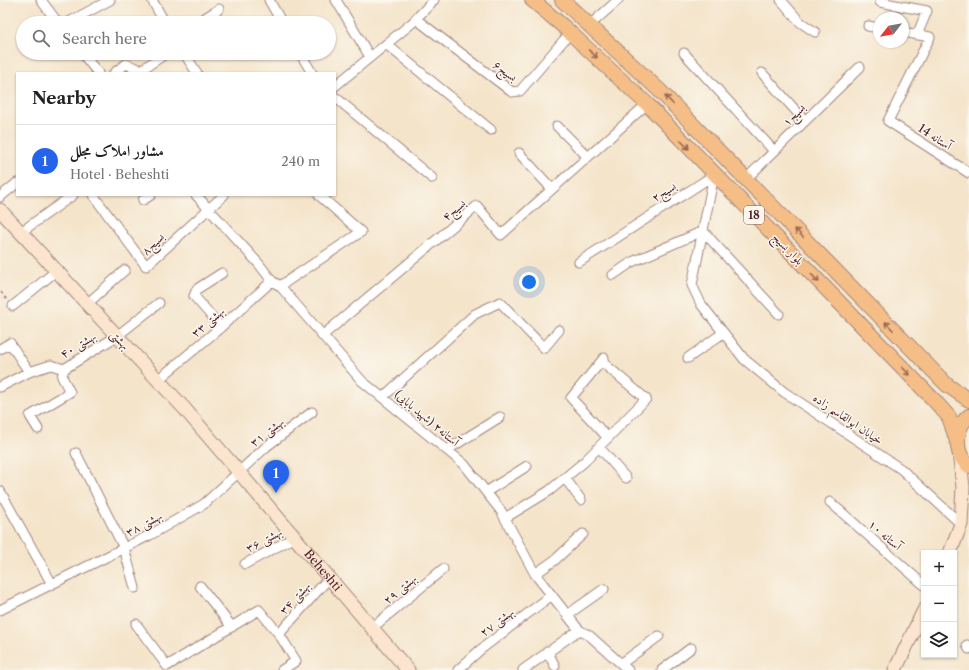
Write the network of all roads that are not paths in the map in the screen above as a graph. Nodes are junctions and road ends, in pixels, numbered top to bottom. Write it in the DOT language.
graph roads {
  1 [pos="41,0"];
  2 [pos="110,0"];
  3 [pos="152,0"];
  4 [pos="269,0"];
  5 [pos="336,0"];
  6 [pos="434,0"];
  7 [pos="532,0"];
  8 [pos="562,0"];
  9 [pos="618,0"];
  10 [pos="781,0"];
  11 [pos="880,2"];
  12 [pos="219,9"];
  13 [pos="53,16"];
  14 [pos="80,16"];
  15 [pos="161,16"];
  16 [pos="208,16"];
  17 [pos="278,16"];
  18 [pos="416,19"];
  19 [pos="590,26"];
  20 [pos="868,26"];
  21 [pos="873,27"];
  22 [pos="815,32"];
  23 [pos="570,33"];
  24 [pos="909,33"];
  25 [pos="917,35"];
  26 [pos="386,44"];
  27 [pos="684,54"];
  28 [pos="370,58"];
  29 [pos="88,60"];
  30 [pos="156,60"];
  31 [pos="189,60"];
  32 [pos="304,60"];
  33 [pos="860,66"];
  34 [pos="97,72"];
  35 [pos="115,72"];
  36 [pos="196,72"];
  37 [pos="311,72"];
  38 [pos="762,73"];
  39 [pos="336,85"];
  40 [pos="336,98"];
  41 [pos="646,104"];
  42 [pos="805,121"];
  43 [pos="557,126"];
  44 [pos="491,130"];
  45 [pos="774,151"];
  46 [pos="519,153"];
  47 [pos="588,157"];
  48 [pos="969,173"];
  49 [pos="714,175"];
  50 [pos="432,178"];
  51 [pos="745,180"];
  52 [pos="16,184"];
  53 [pos="552,189"];
  54 [pos="72,196"];
  55 [pos="94,196"];
  56 [pos="197,196"];
  57 [pos="223,196"];
  58 [pos="320,196"];
  59 [pos="0,197"];
  60 [pos="208,209"];
  61 [pos="0,210"];
  62 [pos="703,231"];
  63 [pos="21,232"];
  64 [pos="579,262"];
  65 [pos="125,270"];
  66 [pos="56,271"];
  67 [pos="222,273"];
  68 [pos="613,274"];
  69 [pos="272,281"];
  70 [pos="280,286"];
  71 [pos="160,303"];
  72 [pos="87,304"];
  73 [pos="13,306"];
  74 [pos="779,314"];
  75 [pos="221,327"];
  76 [pos="559,330"];
  77 [pos="723,333"];
  78 [pos="117,336"];
  79 [pos="322,336"];
  80 [pos="0,350"];
  81 [pos="688,358"];
  82 [pos="64,369"];
  83 [pos="29,372"];
  84 [pos="158,380"];
  85 [pos="0,387"];
  86 [pos="383,397"];
  87 [pos="967,397"];
  88 [pos="312,412"];
  89 [pos="969,416"];
  90 [pos="500,417"];
  91 [pos="38,429"];
  92 [pos="608,438"];
  93 [pos="599,447"];
  94 [pos="958,448"];
  95 [pos="447,450"];
  96 [pos="76,453"];
  97 [pos="527,466"];
  98 [pos="969,466"];
  99 [pos="238,471"];
  100 [pos="565,478"];
  101 [pos="626,478"];
  102 [pos="486,492"];
  103 [pos="0,493"];
  104 [pos="581,500"];
  105 [pos="830,502"];
  106 [pos="969,511"];
  107 [pos="505,518"];
  108 [pos="961,524"];
  109 [pos="583,534"];
  110 [pos="295,537"];
  111 [pos="124,548"];
  112 [pos="951,550"];
  113 [pos="245,564"];
  114 [pos="444,569"];
  115 [pos="535,574"];
  116 [pos="329,578"];
  117 [pos="921,582"];
  118 [pos="52,584"];
  119 [pos="200,586"];
  120 [pos="135,588"];
  121 [pos="604,589"];
  122 [pos="552,595"];
  123 [pos="0,610"];
  124 [pos="567,615"];
  125 [pos="921,616"];
  126 [pos="136,624"];
  127 [pos="232,627"];
  128 [pos="372,628"];
  129 [pos="579,630"];
  130 [pos="279,634"];
  131 [pos="659,636"];
  132 [pos="691,648"];
  133 [pos="547,651"];
  134 [pos="555,666"];
  135 [pos="625,666"];
  136 [pos="896,669"];
  137 [pos="282,670"];
  138 [pos="408,670"];
  139 [pos="458,670"];
  140 [pos="523,670"];
  141 [pos="662,670"];
  1 -- 13 [label="street"];
  2 -- 14 [label="street"];
  3 -- 15 [label="street"];
  4 -- 17 [label="street"];
  5 -- 28 [label="street"];
  6 -- 18 [label="street"];
  7 -- 23 [label="main road, بلوار بسیج / 18"];
  8 -- 19 [label="main road, بلوار بسیج / 18"];
  9 -- 19 [label="street"];
  10 -- 22 [label="street"];
  11 -- 25 [label="street"];
  12 -- 16 [label="street"];
  18 -- 23 [label="street, بسیج۶"];
  18 -- 26 [label="street"];
  51 -- 19 [label="main road, بلوار بسیج / 18, one-way"];
  20 -- 21 [label="street"];
  23 -- 41 [label="main road, بلوار بسیج / 18, one-way"];
  24 -- 25 [label="street"];
  25 -- 48 [label="street, آستانه 14"];
  26 -- 28 [label="street"];
  26 -- 44 [label="street"];
  27 -- 45 [label="street"];
  28 -- 39 [label="street"];
  29 -- 34 [label="street"];
  30 -- 35 [label="street"];
  31 -- 36 [label="street"];
  32 -- 37 [label="street"];
  33 -- 42 [label="street, بسیج۱"];
  38 -- 42 [label="street"];
  40 -- 50 [label="street"];
  41 -- 47 [label="street, بسیج۴"];
  41 -- 49 [label="main road, بلوار بسیج / 18, one-way"];
  42 -- 45 [label="street, بسیج۱"];
  43 -- 47 [label="street"];
  45 -- 51 [label="street, بسیج۱"];
  46 -- 53 [label="street"];
  47 -- 53 [label="street, بسیج۴"];
  49 -- 62 [label="street"];
  49 -- 64 [label="street, بسیج۲"];
  49 -- 94 [label="main road, بلوار بسیج / 18, one-way"];
  87 -- 51 [label="main road, بلوار بسیج / 18, one-way"];
  52 -- 59 [label="street"];
  53 -- 79 [label="street, بسیج۴"];
  54 -- 63 [label="street"];
  55 -- 60 [label="street, بسیج۸"];
  56 -- 60 [label="street, آستانه۲ (شهید بابایی)"];
  57 -- 60 [label="street, بسیج۸"];
  58 -- 70 [label="street"];
  60 -- 69 [label="street, آستانه۲ (شهید بابایی)"];
  61 -- 63 [label="main road, بهشتی"];
  62 -- 68 [label="street"];
  62 -- 74 [label="street"];
  62 -- 77 [label="street, خیابان ابوالقاسم زاده"];
  63 -- 66 [label="main road, بهشتی"];
  65 -- 72 [label="street"];
  66 -- 72 [label="main road, بهشتی"];
  66 -- 73 [label="street"];
  67 -- 75 [label="street"];
  69 -- 70 [label="street, آستانه۲ (شهید بابایی)"];
  69 -- 75 [label="street, بهشتی ۳۳"];
  70 -- 79 [label="street, آستانه۲ (شهید بابایی)"];
  71 -- 78 [label="street, بهشتی ۴۰"];
  72 -- 78 [label="main road, بهشتی"];
  75 -- 84 [label="street, بهشتی ۳۳"];
  76 -- 86 [label="street"];
  77 -- 81 [label="street"];
  77 -- 108 [label="street, خیابان ابوالقاسم زاده"];
  78 -- 82 [label="street, بهشتی ۴۰"];
  78 -- 84 [label="main road, بهشتی"];
  79 -- 86 [label="street, آستانه۲ (شهید بابایی)"];
  80 -- 83 [label="street"];
  82 -- 83 [label="street, بهشتی ۴۰"];
  82 -- 91 [label="street"];
  83 -- 85 [label="street"];
  84 -- 99 [label="main road, بهشتی"];
  86 -- 95 [label="street, آستانه۲ (شهید بابایی)"];
  88 -- 99 [label="street, بهشتی ۳۱"];
  89 -- 94 [label="main road"];
  90 -- 95 [label="street"];
  92 -- 92 [label="street"];
  92 -- 93 [label="street"];
  93 -- 100 [label="street"];
  93 -- 101 [label="street"];
  94 -- 98 [label="main road, 18"];
  94 -- 108 [label="main road"];
  95 -- 102 [label="street, آستانه۲ (شهید بابایی)"];
  96 -- 111 [label="street"];
  97 -- 102 [label="street"];
  99 -- 110 [label="main road, Beheshti"];
  99 -- 111 [label="street, بهشتی ۳۸"];
  100 -- 104 [label="street"];
  100 -- 107 [label="street"];
  102 -- 107 [label="street, آستانه۲ (شهید بابایی)"];
  103 -- 118 [label="street"];
  105 -- 117 [label="street, آستانه ۱۰"];
  106 -- 108 [label="main road"];
  107 -- 115 [label="street, آستانه۲ (شهید بابایی)"];
  108 -- 112 [label="main road"];
  109 -- 115 [label="street"];
  110 -- 113 [label="street, بهشتی ۳۶"];
  110 -- 116 [label="main road, Beheshti"];
  111 -- 118 [label="street, بهشتی ۳۸"];
  111 -- 120 [label="street"];
  114 -- 128 [label="street, بهشتی ۲۹"];
  115 -- 122 [label="street, آستانه۲ (شهید بابایی)"];
  116 -- 128 [label="main road, Beheshti"];
  116 -- 130 [label="street, بهشتی ۳۴"];
  118 -- 123 [label="street, بهشتی ۳۸"];
  119 -- 127 [label="street"];
  121 -- 124 [label="street"];
  122 -- 124 [label="street, آستانه۲ (شهید بابایی)"];
  122 -- 139 [label="street, بهشتی ۲۷"];
  124 -- 129 [label="street, آستانه۲ (شهید بابایی)"];
  125 -- 136 [label="main road"];
  126 -- 127 [label="street"];
  127 -- 130 [label="street"];
  128 -- 138 [label="main road, Beheshti"];
  129 -- 133 [label="street"];
  129 -- 135 [label="street, آستانه۲ (شهید بابایی)"];
  130 -- 137 [label="street"];
  131 -- 135 [label="street"];
  132 -- 141 [label="street"];
  133 -- 134 [label="street"];
  133 -- 140 [label="street"];
}
